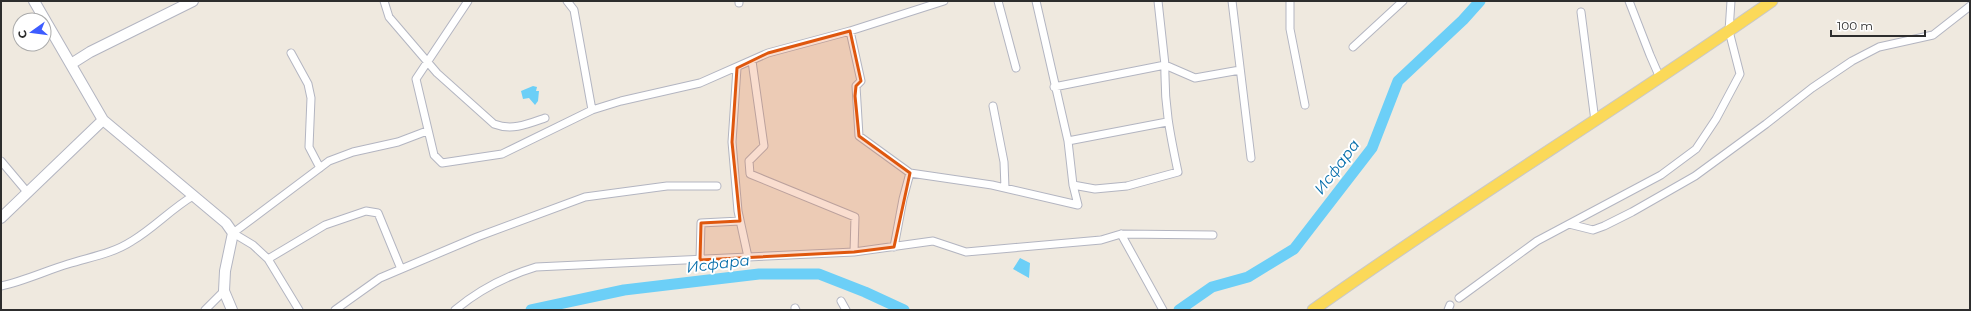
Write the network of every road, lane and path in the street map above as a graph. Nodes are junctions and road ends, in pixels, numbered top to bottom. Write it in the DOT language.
graph roads {
  1 [pos="34,1"];
  2 [pos="193,1"];
  3 [pos="384,1"];
  4 [pos="468,1"];
  5 [pos="567,1"];
  6 [pos="944,1"];
  7 [pos="998,1"];
  8 [pos="1036,1"];
  9 [pos="1158,1"];
  10 [pos="1232,1"];
  11 [pos="1290,1"];
  12 [pos="1403,1"];
  13 [pos="1629,1"];
  14 [pos="1731,1"];
  15 [pos="1772,1"];
  16 [pos="1965,1"];
  17 [pos="1969,7"];
  18 [pos="1581,12"];
  19 [pos="850,31"];
  20 [pos="1728,31"];
  21 [pos="1352,46"];
  22 [pos="291,53"];
  23 [pos="428,61"];
  24 [pos="752,61"];
  25 [pos="72,64"];
  26 [pos="1165,65"];
  27 [pos="736,68"];
  28 [pos="1016,68"];
  29 [pos="1240,70"];
  30 [pos="1660,78"];
  31 [pos="1054,87"];
  32 [pos="1305,105"];
  33 [pos="993,106"];
  34 [pos="592,110"];
  35 [pos="545,118"];
  36 [pos="103,120"];
  37 [pos="1595,121"];
  38 [pos="1167,122"];
  39 [pos="428,132"];
  40 [pos="1068,141"];
  41 [pos="1252,158"];
  42 [pos="1,161"];
  43 [pos="320,168"];
  44 [pos="910,173"];
  45 [pos="1073,185"];
  46 [pos="717,186"];
  47 [pos="1005,188"];
  48 [pos="28,193"];
  49 [pos="193,196"];
  50 [pos="1,218"];
  51 [pos="740,221"];
  52 [pos="1569,224"];
  53 [pos="233,233"];
  54 [pos="1121,234"];
  55 [pos="1213,235"];
  56 [pos="894,247"];
  57 [pos="854,252"];
  58 [pos="748,257"];
  59 [pos="268,259"];
  60 [pos="700,260"];
  61 [pos="401,269"];
  62 [pos="1,286"];
  63 [pos="224,291"];
  64 [pos="1459,298"];
  65 [pos="841,301"];
  66 [pos="205,310"];
  67 [pos="232,310"];
  68 [pos="298,310"];
  69 [pos="336,310"];
  70 [pos="455,310"];
  71 [pos="846,310"];
  72 [pos="1164,310"];
  73 [pos="1313,310"];
  1 -- 25 [label="main road"];
  2 -- 25 [label="main road"];
  3 -- 23 [label="street"];
  4 -- 23 [label="street"];
  5 -- 34 [label="street"];
  6 -- 19 [label="street"];
  7 -- 28 [label="street"];
  8 -- 31 [label="street"];
  9 -- 26 [label="street"];
  10 -- 29 [label="street"];
  11 -- 32 [label="street"];
  12 -- 21 [label="street"];
  13 -- 30 [label="street"];
  14 -- 20 [label="street"];
  15 -- 20 [label="main road"];
  16 -- 17 [label="street"];
  17 -- 52 [label="street"];
  18 -- 37 [label="street"];
  19 -- 24 [label="street"];
  19 -- 44 [label="street"];
  20 -- 30 [label="main road"];
  20 -- 52 [label="street"];
  22 -- 43 [label="street"];
  23 -- 35 [label="street"];
  23 -- 39 [label="street"];
  24 -- 27 [label="street"];
  24 -- 57 [label="street"];
  25 -- 36 [label="main road"];
  26 -- 29 [label="street"];
  26 -- 31 [label="street"];
  26 -- 38 [label="street"];
  27 -- 34 [label="street"];
  27 -- 51 [label="street"];
  29 -- 41 [label="street"];
  30 -- 37 [label="main road"];
  31 -- 40 [label="street"];
  33 -- 47 [label="street"];
  34 -- 39 [label="street"];
  36 -- 48 [label="main road"];
  36 -- 49 [label="main road"];
  37 -- 73 [label="main road"];
  38 -- 40 [label="street"];
  38 -- 45 [label="street"];
  39 -- 43 [label="street"];
  40 -- 45 [label="street"];
  42 -- 48 [label="street"];
  43 -- 53 [label="street"];
  44 -- 47 [label="street"];
  44 -- 56 [label="street"];
  45 -- 47 [label="street"];
  46 -- 61 [label="street"];
  48 -- 50 [label="main road"];
  49 -- 53 [label="main road"];
  49 -- 62 [label="street"];
  51 -- 58 [label="street"];
  51 -- 60 [label="street"];
  52 -- 64 [label="street"];
  53 -- 59 [label="street"];
  53 -- 63 [label="main road"];
  54 -- 55 [label="street"];
  54 -- 56 [label="street"];
  54 -- 72 [label="street"];
  56 -- 57 [label="street"];
  57 -- 58 [label="street"];
  58 -- 60 [label="street"];
  59 -- 61 [label="street"];
  59 -- 68 [label="street"];
  60 -- 70 [label="street"];
  61 -- 69 [label="street"];
  63 -- 66 [label="street"];
  63 -- 67 [label="main road"];
  65 -- 71 [label="street"];
}
